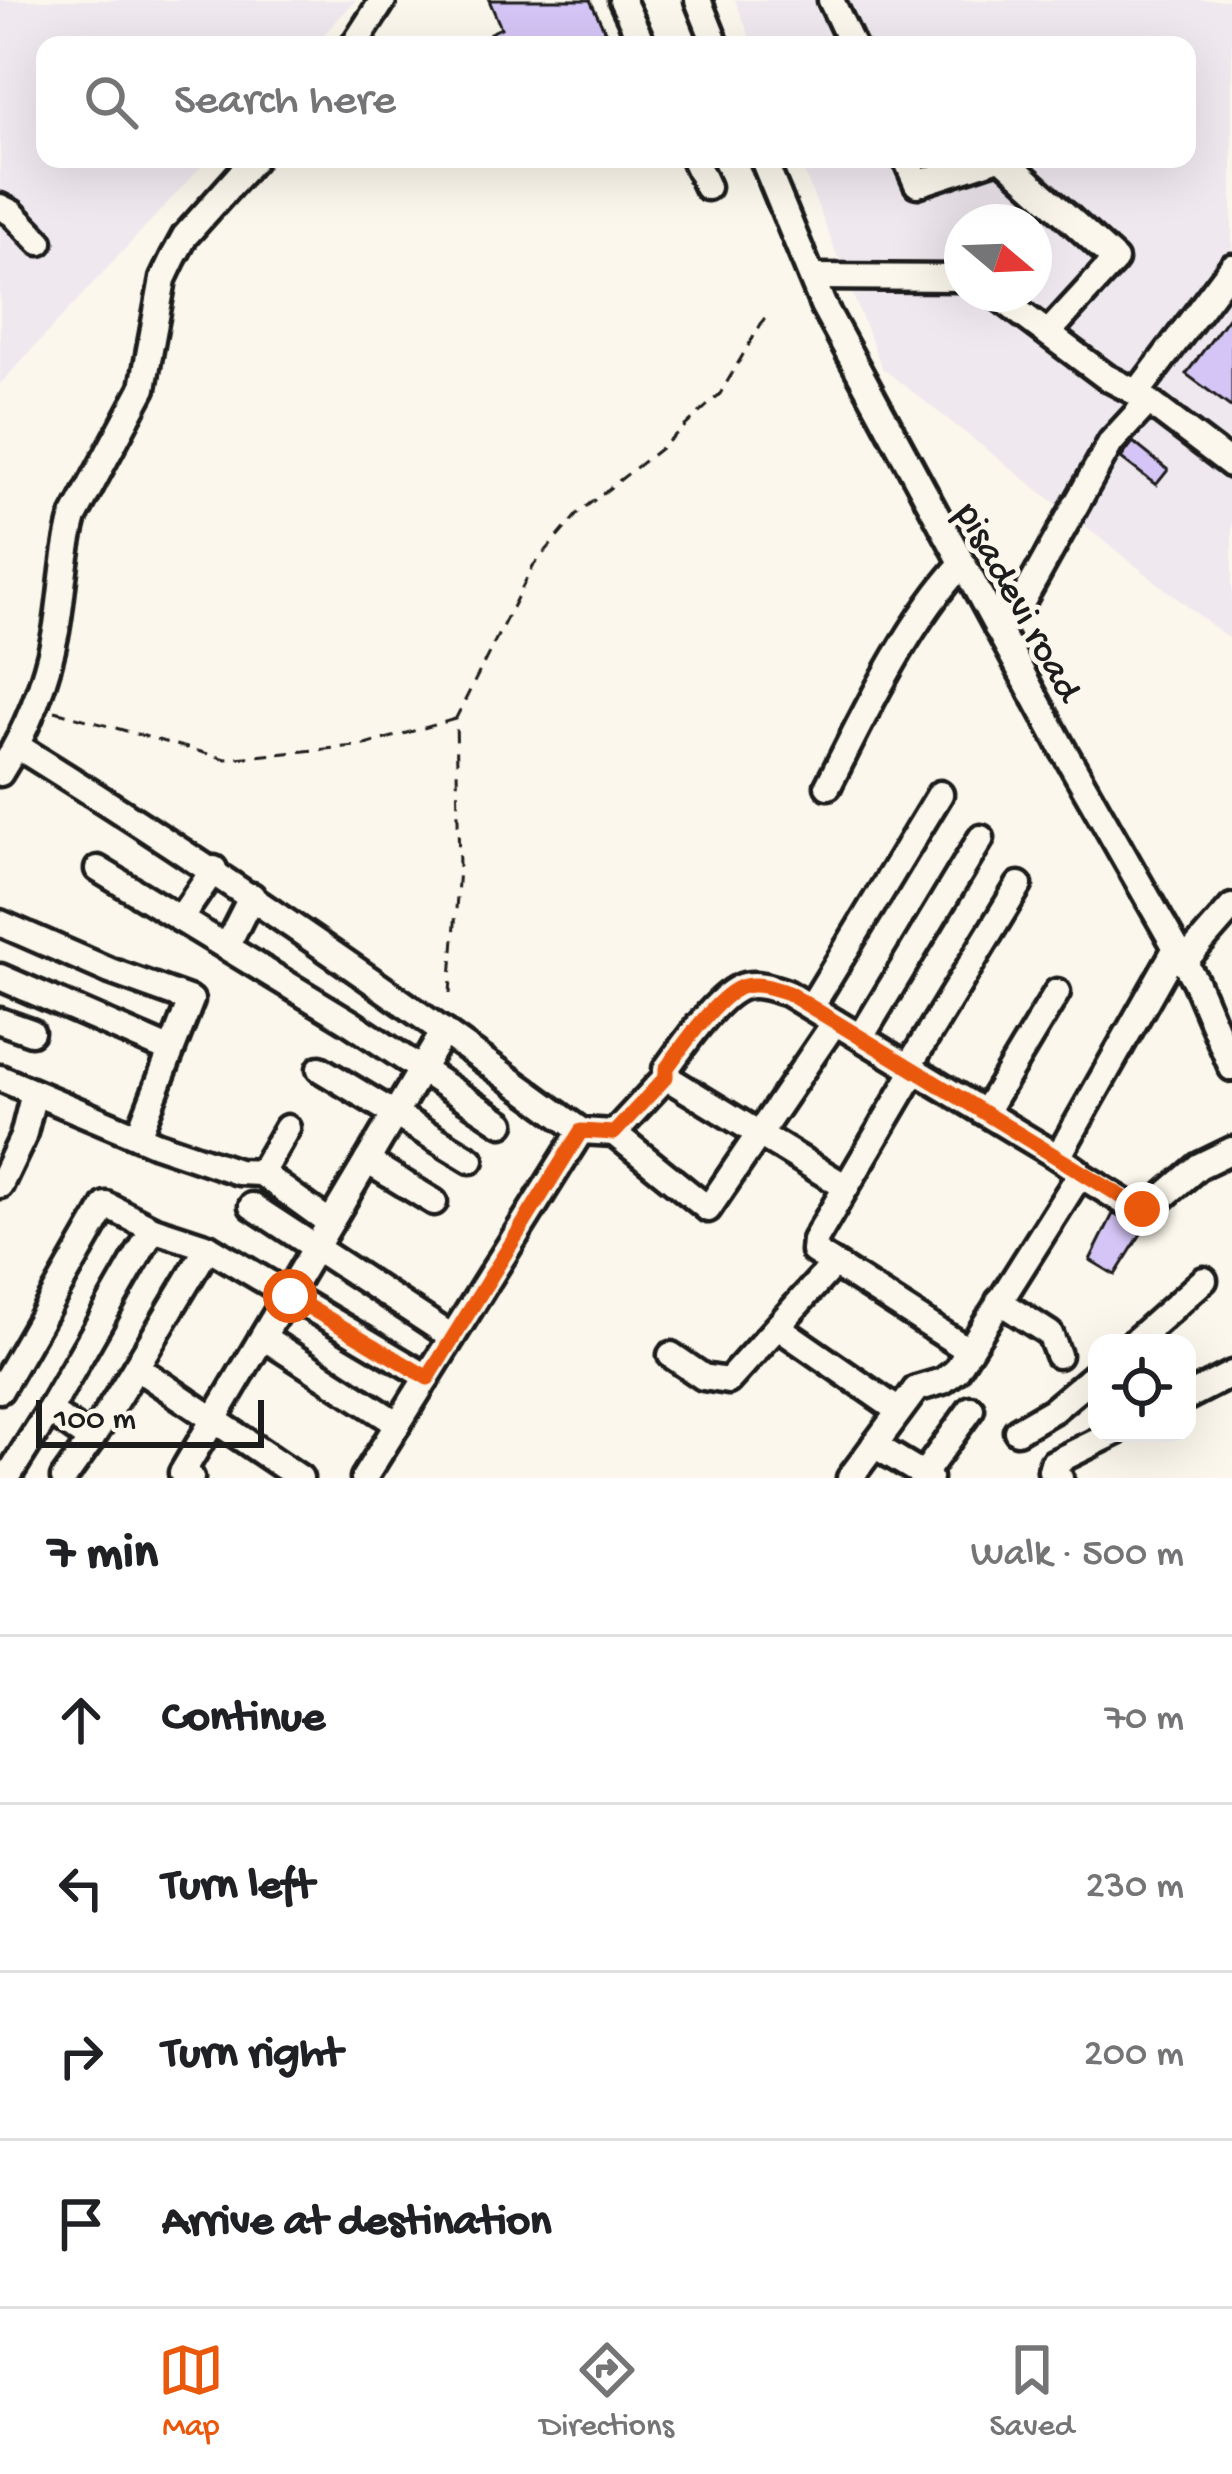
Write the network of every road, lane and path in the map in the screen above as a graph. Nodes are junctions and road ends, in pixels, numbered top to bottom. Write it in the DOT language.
graph roads {
  1 [pos="382,0"];
  2 [pos="622,0"];
  3 [pos="698,0"];
  4 [pos="831,0"];
  5 [pos="360,36"];
  6 [pos="639,36"];
  7 [pos="712,36"];
  8 [pos="848,36"];
  9 [pos="246,168"];
  10 [pos="698,168"];
  11 [pos="767,168"];
  12 [pos="909,168"];
  13 [pos="966,168"];
  14 [pos="1014,168"];
  15 [pos="707,187"];
  16 [pos="0,207"];
  17 [pos="40,242"];
  18 [pos="1232,267"];
  19 [pos="812,277"];
  20 [pos="944,278"];
  21 [pos="768,312"];
  22 [pos="1019,312"];
  23 [pos="1048,333"];
  24 [pos="1142,398"];
  25 [pos="1232,466"];
  26 [pos="962,564"];
  27 [pos="997,628"];
  28 [pos="36,706"];
  29 [pos="456,718"];
  30 [pos="17,746"];
  31 [pos="0,773"];
  32 [pos="829,786"];
  33 [pos="940,794"];
  34 [pos="981,838"];
  35 [pos="98,868"];
  36 [pos="214,869"];
  37 [pos="1019,885"];
  38 [pos="252,896"];
  39 [pos="1232,907"];
  40 [pos="181,919"];
  41 [pos="0,923"];
  42 [pos="226,947"];
  43 [pos="1179,956"];
  44 [pos="0,977"];
  45 [pos="1057,992"];
  46 [pos="450,993"];
  47 [pos="811,1007"];
  48 [pos="0,1021"];
  49 [pos="835,1022"];
  50 [pos="445,1031"];
  51 [pos="31,1032"];
  52 [pos="861,1037"];
  53 [pos="171,1051"];
  54 [pos="912,1068"];
  55 [pos="1232,1068"];
  56 [pos="320,1069"];
  57 [pos="422,1070"];
  58 [pos="666,1077"];
  59 [pos="0,1078"];
  60 [pos="34,1093"];
  61 [pos="396,1112"];
  62 [pos="985,1112"];
  63 [pos="502,1124"];
  64 [pos="287,1128"];
  65 [pos="581,1131"];
  66 [pos="614,1133"];
  67 [pos="138,1136"];
  68 [pos="759,1136"];
  69 [pos="1232,1150"];
  70 [pos="1058,1157"];
  71 [pos="471,1160"];
  72 [pos="367,1161"];
  73 [pos="261,1173"];
  74 [pos="1079,1174"];
  75 [pos="0,1185"];
  76 [pos="846,1187"];
  77 [pos="434,1202"];
  78 [pos="251,1206"];
  79 [pos="330,1223"];
  80 [pos="153,1228"];
  81 [pos="208,1247"];
  82 [pos="315,1249"];
  83 [pos="833,1265"];
  84 [pos="1204,1280"];
  85 [pos="290,1296"];
  86 [pos="999,1301"];
  87 [pos="778,1328"];
  88 [pos="1143,1334"];
  89 [pos="263,1337"];
  90 [pos="452,1337"];
  91 [pos="968,1350"];
  92 [pos="1058,1354"];
  93 [pos="671,1355"];
  94 [pos="136,1367"];
  95 [pos="1232,1375"];
  96 [pos="428,1378"];
  97 [pos="1088,1381"];
  98 [pos="0,1390"];
  99 [pos="1196,1393"];
  100 [pos="971,1409"];
  101 [pos="49,1411"];
  102 [pos="899,1411"];
  103 [pos="213,1420"];
  104 [pos="398,1424"];
  105 [pos="1017,1430"];
  106 [pos="91,1440"];
  107 [pos="1096,1442"];
  108 [pos="874,1445"];
  109 [pos="924,1477"];
  110 [pos="7,1478"];
  111 [pos="64,1478"];
  112 [pos="191,1478"];
  113 [pos="300,1478"];
  114 [pos="364,1478"];
  115 [pos="850,1478"];
  116 [pos="1058,1478"];
  1 -- 5 [label="street"];
  2 -- 6 [label="street"];
  3 -- 7 [label="street"];
  4 -- 8 [label="street"];
  9 -- 28 [label="street"];
  10 -- 15 [label="street"];
  11 -- 19 [label="street, pisadevi road"];
  12 -- 13 [label="street"];
  14 -- 23 [label="street"];
  16 -- 17 [label="street"];
  18 -- 24 [label="street"];
  19 -- 20 [label="street"];
  19 -- 26 [label="street, pisadevi road"];
  21 -- 29 [label="path"];
  22 -- 23 [label="street"];
  23 -- 24 [label="street"];
  24 -- 25 [label="street"];
  24 -- 27 [label="street"];
  26 -- 27 [label="street, pisadevi road"];
  26 -- 32 [label="street"];
  27 -- 43 [label="street, pisadevi road"];
  28 -- 29 [label="path"];
  28 -- 30 [label="street"];
  29 -- 46 [label="path"];
  30 -- 31 [label="street"];
  30 -- 36 [label="street"];
  33 -- 47 [label="street"];
  34 -- 52 [label="street"];
  35 -- 40 [label="street"];
  36 -- 38 [label="street"];
  36 -- 40 [label="street"];
  37 -- 54 [label="street"];
  38 -- 42 [label="street"];
  38 -- 50 [label="street"];
  39 -- 43 [label="street"];
  40 -- 42 [label="street"];
  41 -- 53 [label="street"];
  42 -- 57 [label="street"];
  43 -- 55 [label="street, pisadevi road"];
  43 -- 70 [label="street"];
  44 -- 53 [label="street"];
  45 -- 62 [label="street"];
  47 -- 49 [label="street"];
  47 -- 58 [label="street"];
  48 -- 51 [label="street"];
  49 -- 52 [label="street"];
  49 -- 68 [label="street"];
  50 -- 57 [label="street"];
  50 -- 65 [label="street"];
  52 -- 54 [label="street"];
  53 -- 67 [label="street"];
  54 -- 62 [label="street"];
  54 -- 76 [label="street"];
  56 -- 61 [label="street"];
  57 -- 61 [label="street"];
  57 -- 63 [label="street"];
  58 -- 66 [label="street"];
  58 -- 68 [label="street"];
  59 -- 60 [label="street"];
  60 -- 67 [label="street"];
  60 -- 75 [label="street"];
  61 -- 71 [label="street"];
  61 -- 72 [label="street"];
  62 -- 70 [label="street"];
  64 -- 73 [label="street"];
  65 -- 66 [label="street"];
  65 -- 90 [label="street"];
  66 -- 68 [label="street"];
  67 -- 73 [label="street"];
  68 -- 76 [label="street"];
  69 -- 74 [label="street"];
  70 -- 74 [label="street"];
  72 -- 77 [label="street"];
  72 -- 79 [label="street"];
  73 -- 79 [label="street"];
  74 -- 86 [label="street"];
  76 -- 83 [label="street"];
  78 -- 82 [label="street"];
  79 -- 82 [label="street"];
  80 -- 81 [label="street"];
  80 -- 98 [label="street"];
  80 -- 101 [label="street"];
  81 -- 85 [label="street"];
  81 -- 94 [label="street"];
  82 -- 85 [label="street"];
  82 -- 90 [label="street"];
  83 -- 87 [label="street"];
  83 -- 91 [label="street"];
  84 -- 88 [label="street"];
  85 -- 89 [label="street"];
  85 -- 96 [label="street"];
  86 -- 91 [label="street"];
  86 -- 92 [label="street"];
  87 -- 93 [label="street"];
  87 -- 102 [label="street"];
  89 -- 103 [label="street"];
  89 -- 104 [label="street"];
  90 -- 96 [label="street"];
  91 -- 102 [label="street"];
  94 -- 103 [label="street"];
  94 -- 106 [label="street"];
  95 -- 99 [label="street"];
  96 -- 104 [label="street"];
  97 -- 105 [label="street"];
  100 -- 109 [label="street"];
  101 -- 106 [label="street"];
  101 -- 110 [label="street"];
  102 -- 108 [label="street"];
  103 -- 112 [label="street"];
  103 -- 113 [label="street"];
  104 -- 114 [label="street"];
  106 -- 111 [label="street"];
  107 -- 116 [label="street"];
  108 -- 109 [label="street"];
  108 -- 115 [label="street"];
}
